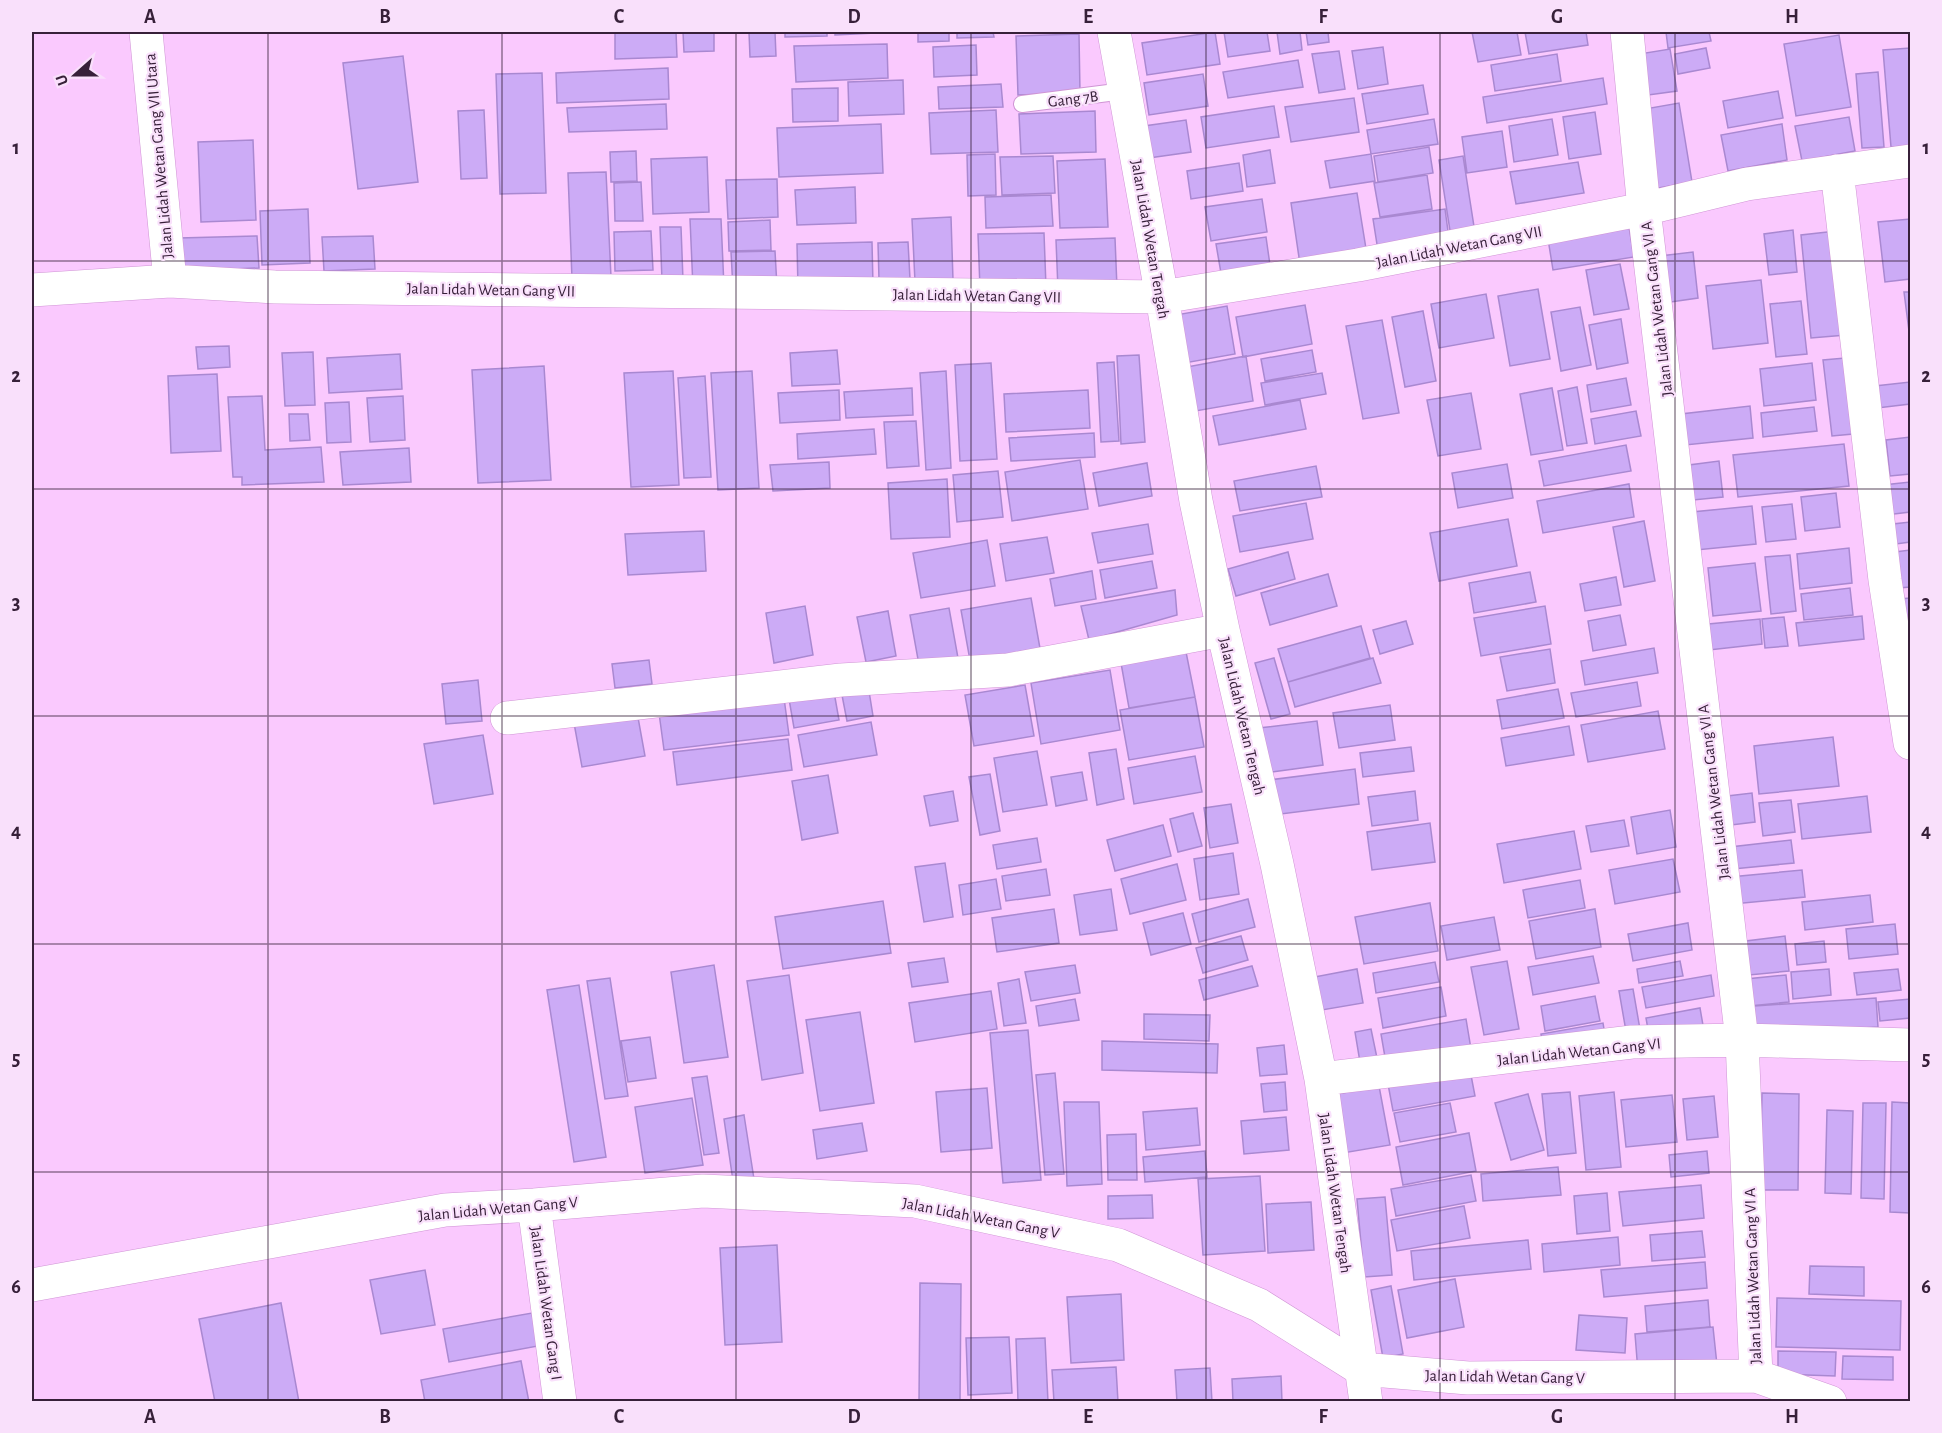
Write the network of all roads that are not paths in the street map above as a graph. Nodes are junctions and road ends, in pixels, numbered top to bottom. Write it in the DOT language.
graph roads {
  1 [pos="146,32"];
  2 [pos="1113,32"];
  3 [pos="1627,32"];
  4 [pos="1124,92"];
  5 [pos="1022,104"];
  6 [pos="1911,160"];
  7 [pos="1837,171"];
  8 [pos="1644,209"];
  9 [pos="170,281"];
  10 [pos="32,290"];
  11 [pos="1162,297"];
  12 [pos="1223,630"];
  13 [pos="507,718"];
  14 [pos="1911,743"];
  15 [pos="1742,1040"];
  16 [pos="1911,1045"];
  17 [pos="1321,1079"];
  18 [pos="534,1205"];
  19 [pos="32,1285"];
  20 [pos="1361,1369"];
  21 [pos="1756,1376"];
  22 [pos="560,1401"];
  23 [pos="1366,1401"];
  24 [pos="1830,1401"];
  1 -- 9 [label="street, Jalan Lidah Wetan Gang VII Utara"];
  2 -- 4 [label="street, Jalan Lidah Wetan Tengah"];
  3 -- 8 [label="street, Jalan Lidah Wetan Gang VI A"];
  4 -- 5 [label="lane, Gang 7B"];
  4 -- 11 [label="street, Jalan Lidah Wetan Tengah"];
  6 -- 7 [label="street, Jalan Lidah Wetan Gang VII"];
  7 -- 8 [label="street, Jalan Lidah Wetan Gang VII"];
  7 -- 14 [label="street"];
  8 -- 11 [label="street, Jalan Lidah Wetan Gang VII"];
  8 -- 15 [label="street, Jalan Lidah Wetan Gang VI A"];
  9 -- 10 [label="street, Jalan Lidah Wetan Gang VII"];
  9 -- 11 [label="street, Jalan Lidah Wetan Gang VII"];
  11 -- 12 [label="street, Jalan Lidah Wetan Tengah"];
  12 -- 13 [label="street"];
  12 -- 17 [label="street, Jalan Lidah Wetan Tengah"];
  15 -- 16 [label="street, Jalan Lidah Wetan Gang VI"];
  15 -- 17 [label="street, Jalan Lidah Wetan Gang VI"];
  15 -- 21 [label="street, Jalan Lidah Wetan Gang VI A"];
  17 -- 20 [label="street, Jalan Lidah Wetan Tengah"];
  18 -- 19 [label="street, Jalan Lidah Wetan Gang V"];
  18 -- 20 [label="street, Jalan Lidah Wetan Gang V"];
  18 -- 22 [label="street, Jalan Lidah Wetan Gang I"];
  20 -- 21 [label="street, Jalan Lidah Wetan Gang V"];
  20 -- 23 [label="street, Jalan Lidah Wetan Tengah"];
  21 -- 24 [label="street, Jalan Lidah Wetan Gang V"];
}
